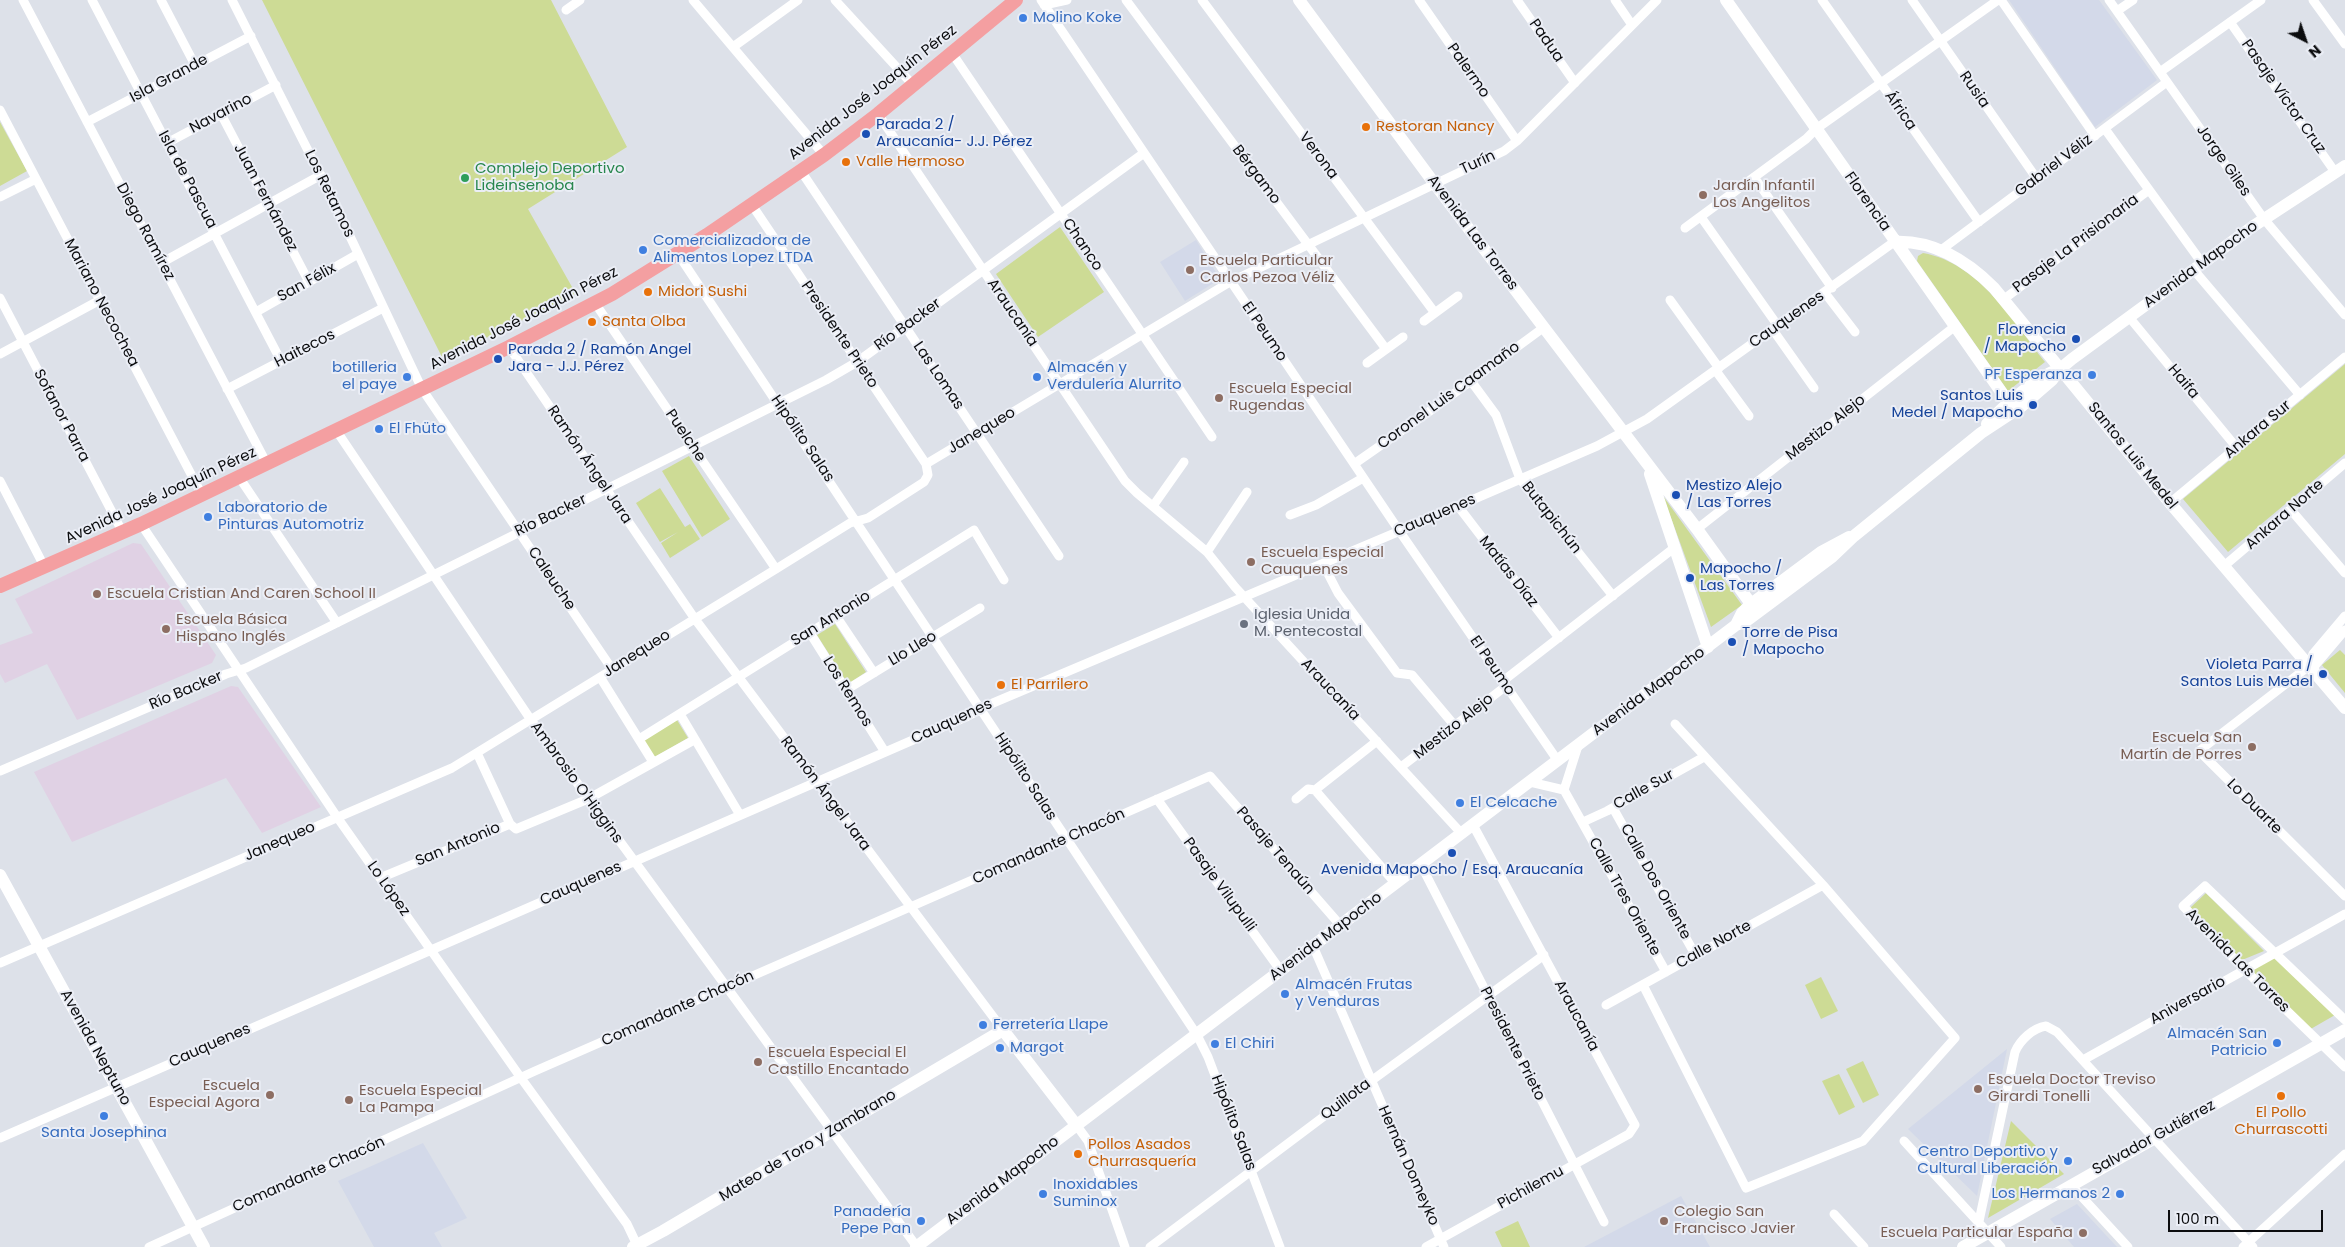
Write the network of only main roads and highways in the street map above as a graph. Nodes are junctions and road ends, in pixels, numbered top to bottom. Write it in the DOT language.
graph roads {
  1 [pos="1016,0"];
  2 [pos="1299,0"];
  3 [pos="1726,0"];
  4 [pos="2342,169"];
  5 [pos="1894,242"];
  6 [pos="2060,369"];
  7 [pos="2009,403"];
  8 [pos="2022,406"];
  9 [pos="1981,433"];
  10 [pos="1647,465"];
  11 [pos="1854,536"];
  12 [pos="0,586"];
  13 [pos="1751,604"];
  14 [pos="1736,625"];
  15 [pos="1708,647"];
  16 [pos="2345,708"];
  17 [pos="0,875"];
  18 [pos="1003,1030"];
  19 [pos="2345,1030"];
  20 [pos="1077,1126"];
  21 [pos="663,1232"];
  22 [pos="1975,1245"];
  23 [pos="638,1246"];
  24 [pos="204,1247"];
  25 [pos="659,1247"];
  26 [pos="916,1247"];
  27 [pos="1963,1247"];
  1 -- 12 [label="main road, Avenida José Joaquín Pérez"];
  2 -- 10 [label="main road, Avenida Las Torres"];
  3 -- 5 [label="main road, Florencia"];
  4 -- 6 [label="main road, Avenida Mapocho"];
  5 -- 6 [label="main road, Santos Luis Medel"];
  5 -- 7 [label="main road, Florencia"];
  6 -- 7 [label="main road, Avenida Mapocho"];
  6 -- 8 [label="main road, Avenida Mapocho"];
  6 -- 16 [label="main road, Santos Luis Medel"];
  7 -- 8 [label="main road"];
  7 -- 9 [label="main road, Avenida Mapocho"];
  8 -- 9 [label="main road, Avenida Mapocho"];
  9 -- 11 [label="main road, Avenida Mapocho"];
  10 -- 13 [label="main road, Avenida Las Torres"];
  10 -- 15 [label="main road, Avenida Las Torres"];
  11 -- 13 [label="main road, Avenida Mapocho"];
  11 -- 14 [label="main road, Avenida Mapocho"];
  13 -- 14 [label="main road, Avenida Mapocho"];
  14 -- 15 [label="main road, Avenida Mapocho"];
  15 -- 20 [label="main road, Avenida Mapocho"];
  17 -- 24 [label="main road, Avenida Neptuno"];
  18 -- 20 [label="main road, Ramón Ángel Jara"];
  18 -- 21 [label="main road, Mateo de Toro y Zambrano"];
  19 -- 22 [label="main road, Salvador Gutiérrez"];
  20 -- 26 [label="main road, Avenida Mapocho"];
  21 -- 23 [label="main road, Mateo de Toro y Zambrano"];
  21 -- 25 [label="main road"];
  22 -- 27 [label="main road, Salvador Gutiérrez"];
}
